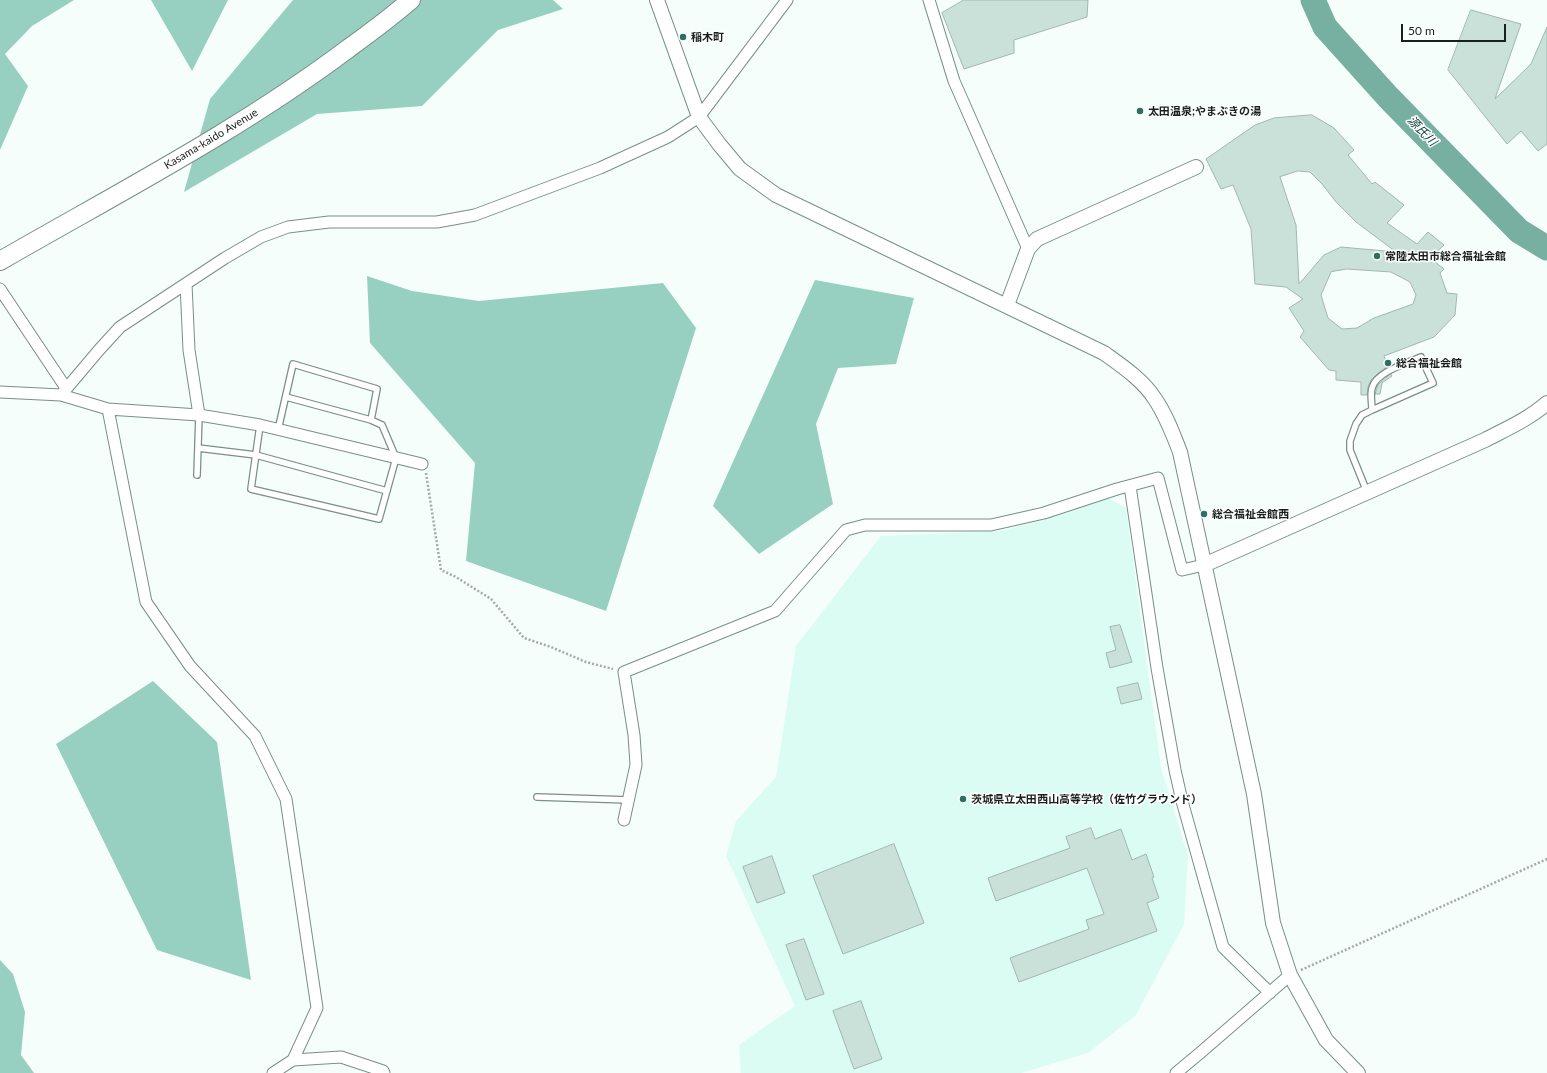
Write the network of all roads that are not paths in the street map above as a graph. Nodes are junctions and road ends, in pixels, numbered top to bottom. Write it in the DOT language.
graph roads {
  1 [pos="411,0"];
  2 [pos="657,0"];
  3 [pos="787,0"];
  4 [pos="929,0"];
  5 [pos="700,117"];
  6 [pos="1196,167"];
  7 [pos="1028,249"];
  8 [pos="0,261"];
  9 [pos="186,284"];
  10 [pos="0,289"];
  11 [pos="1007,305"];
  12 [pos="0,392"];
  13 [pos="64,392"];
  14 [pos="286,396"];
  15 [pos="1547,403"];
  16 [pos="108,409"];
  17 [pos="1372,410"];
  18 [pos="199,415"];
  19 [pos="371,420"];
  20 [pos="260,425"];
  21 [pos="278,430"];
  22 [pos="198,448"];
  23 [pos="256,455"];
  24 [pos="396,458"];
  25 [pos="422,464"];
  26 [pos="197,475"];
  27 [pos="1130,486"];
  28 [pos="387,492"];
  29 [pos="1366,492"];
  30 [pos="1204,564"];
  31 [pos="537,797"];
  32 [pos="629,800"];
  33 [pos="624,820"];
  34 [pos="1290,975"];
  35 [pos="1270,993"];
  36 [pos="293,1060"];
  37 [pos="274,1073"];
  38 [pos="384,1073"];
  39 [pos="1176,1073"];
  40 [pos="1358,1073"];
  1 -- 8 [label="main road, Kasama-kaido Avenue"];
  2 -- 5 [label="street"];
  3 -- 5 [label="street"];
  4 -- 7 [label="street"];
  5 -- 9 [label="street"];
  5 -- 11 [label="street"];
  6 -- 7 [label="street"];
  7 -- 11 [label="street"];
  9 -- 13 [label="street"];
  9 -- 18 [label="street"];
  10 -- 13 [label="street"];
  11 -- 30 [label="street"];
  12 -- 13 [label="street"];
  13 -- 16 [label="street"];
  14 -- 19 [label="lane"];
  14 -- 19 [label="lane"];
  14 -- 21 [label="lane"];
  15 -- 29 [label="street"];
  16 -- 18 [label="street"];
  16 -- 36 [label="street"];
  17 -- 17 [label="lane"];
  17 -- 29 [label="lane"];
  18 -- 20 [label="street"];
  18 -- 22 [label="lane"];
  19 -- 24 [label="lane"];
  20 -- 21 [label="street"];
  20 -- 23 [label="lane"];
  21 -- 24 [label="street"];
  22 -- 23 [label="lane"];
  22 -- 26 [label="lane"];
  23 -- 28 [label="lane"];
  23 -- 28 [label="lane"];
  24 -- 25 [label="street"];
  24 -- 28 [label="lane"];
  27 -- 30 [label="street"];
  27 -- 32 [label="street"];
  27 -- 35 [label="street"];
  29 -- 30 [label="street"];
  30 -- 34 [label="street"];
  31 -- 32 [label="lane"];
  32 -- 33 [label="street"];
  34 -- 35 [label="street"];
  34 -- 40 [label="street"];
  35 -- 39 [label="street"];
  36 -- 37 [label="street"];
  36 -- 38 [label="street"];
}
